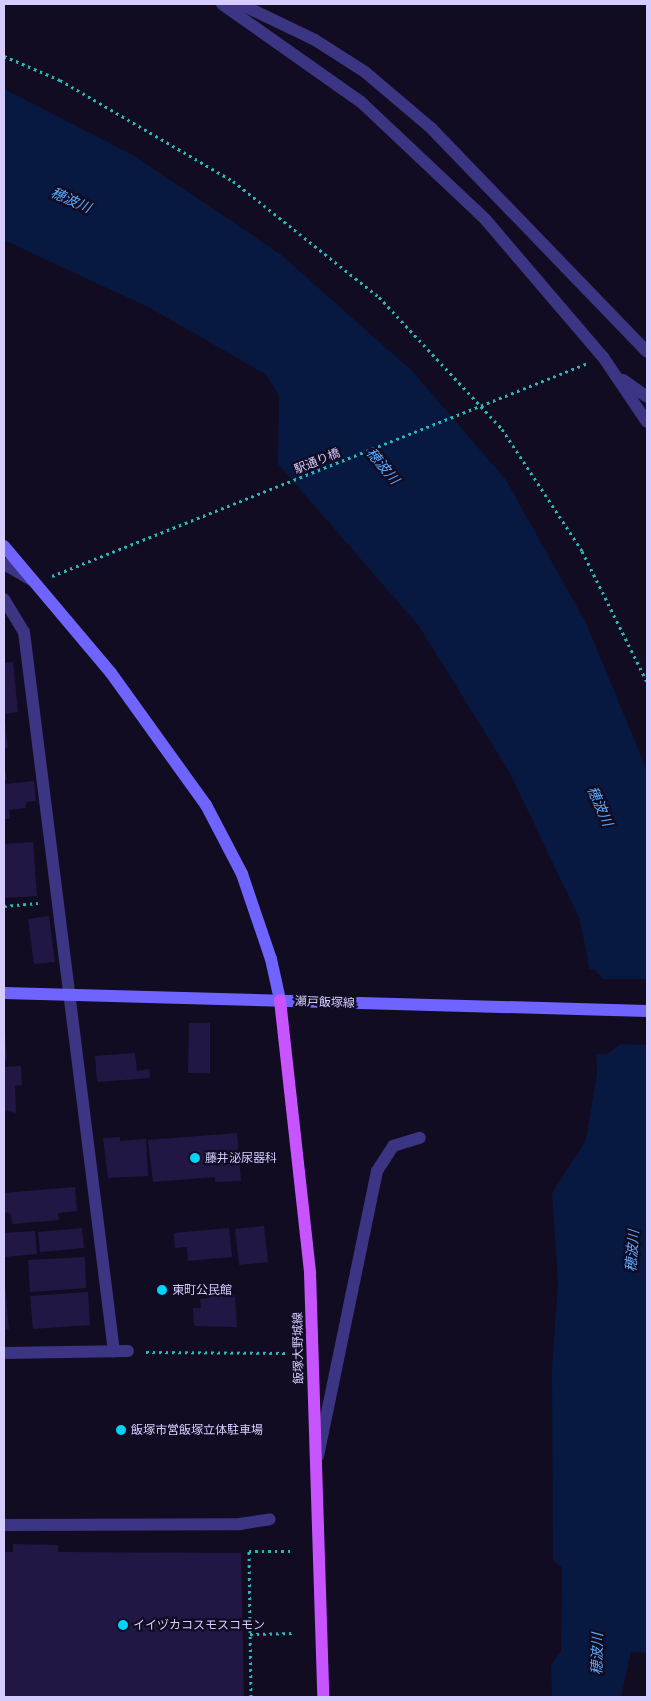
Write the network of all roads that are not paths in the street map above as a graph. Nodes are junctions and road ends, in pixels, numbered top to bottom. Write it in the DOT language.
graph roads {
  1 [pos="222,4"];
  2 [pos="240,4"];
  3 [pos="257,8"];
  4 [pos="647,352"];
  5 [pos="618,377"];
  6 [pos="647,397"];
  7 [pos="647,422"];
  8 [pos="4,546"];
  9 [pos="4,564"];
  10 [pos="38,583"];
  11 [pos="4,599"];
  12 [pos="4,994"];
  13 [pos="71,994"];
  14 [pos="280,1000"];
  15 [pos="647,1011"];
  16 [pos="420,1138"];
  17 [pos="114,1351"];
  18 [pos="128,1351"];
  19 [pos="4,1353"];
  20 [pos="315,1471"];
  21 [pos="270,1519"];
  22 [pos="4,1525"];
  23 [pos="324,1697"];
  1 -- 5 [label="street"];
  2 -- 3 [label="street"];
  3 -- 4 [label="street"];
  5 -- 6 [label="street"];
  5 -- 7 [label="street"];
  8 -- 10 [label="main road"];
  9 -- 10 [label="street"];
  10 -- 14 [label="main road"];
  11 -- 13 [label="street"];
  12 -- 13 [label="main road, 瀬戸飯塚線"];
  13 -- 14 [label="main road, 瀬戸飯塚線"];
  13 -- 17 [label="street"];
  14 -- 15 [label="main road, 瀬戸飯塚線"];
  14 -- 20 [label="main road, 飯塚大野城線"];
  16 -- 20 [label="street"];
  17 -- 18 [label="street"];
  17 -- 19 [label="street"];
  20 -- 23 [label="main road, 飯塚大野城線"];
  21 -- 22 [label="street"];
}
